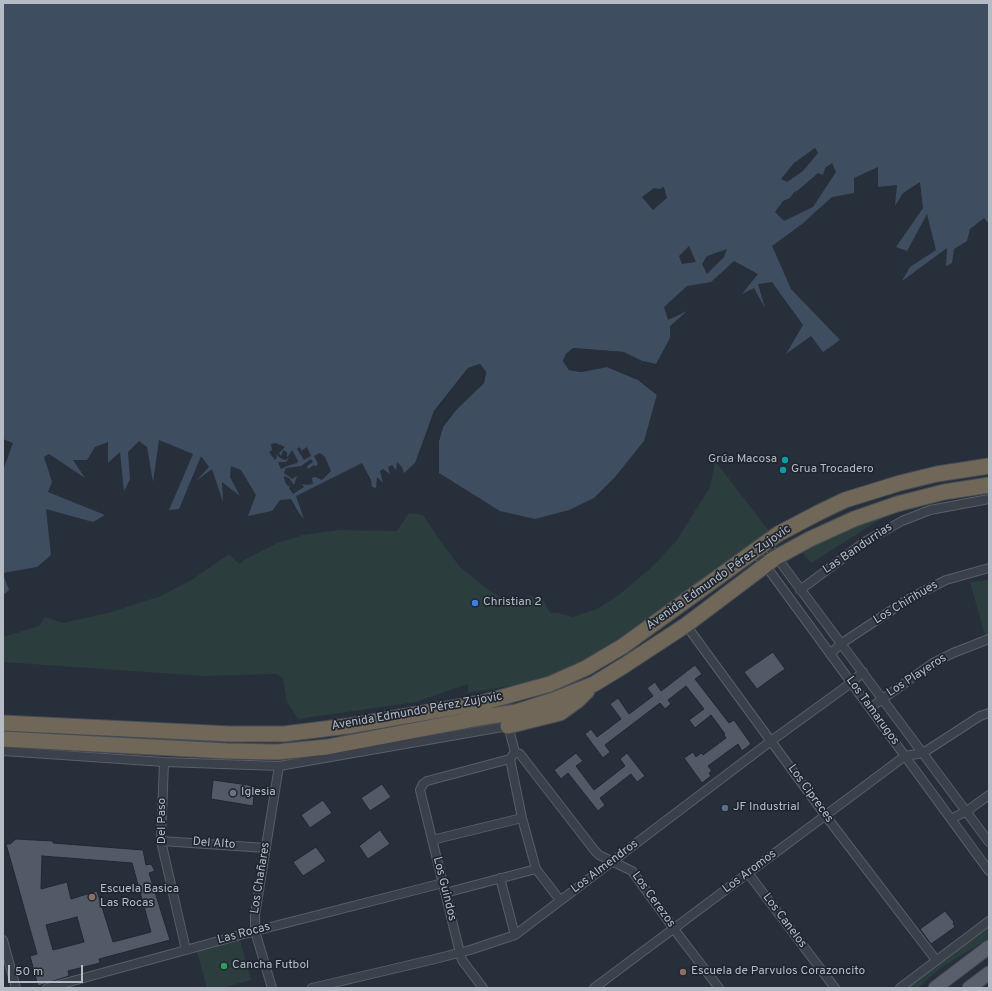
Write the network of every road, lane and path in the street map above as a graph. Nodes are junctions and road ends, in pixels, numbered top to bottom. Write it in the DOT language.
graph roads {
  1 [pos="989,466"];
  2 [pos="989,485"];
  3 [pos="989,499"];
  4 [pos="760,547"];
  5 [pos="770,561"];
  6 [pos="989,568"];
  7 [pos="800,590"];
  8 [pos="686,625"];
  9 [pos="989,639"];
  10 [pos="842,643"];
  11 [pos="830,654"];
  12 [pos="863,672"];
  13 [pos="851,683"];
  14 [pos="594,684"];
  15 [pos="883,699"];
  16 [pos="870,708"];
  17 [pos="989,713"];
  18 [pos="3,723"];
  19 [pos="508,726"];
  20 [pos="284,734"];
  21 [pos="3,739"];
  22 [pos="771,741"];
  23 [pos="3,751"];
  24 [pos="227,751"];
  25 [pos="923,753"];
  26 [pos="512,755"];
  27 [pos="905,756"];
  28 [pos="164,762"];
  29 [pos="280,766"];
  30 [pos="989,795"];
  31 [pos="967,811"];
  32 [pos="825,815"];
  33 [pos="522,818"];
  34 [pos="951,819"];
  35 [pos="432,840"];
  36 [pos="161,841"];
  37 [pos="989,842"];
  38 [pos="266,848"];
  39 [pos="613,862"];
  40 [pos="536,869"];
  41 [pos="989,871"];
  42 [pos="748,873"];
  43 [pos="500,878"];
  44 [pos="443,883"];
  45 [pos="445,893"];
  46 [pos="560,900"];
  47 [pos="989,922"];
  48 [pos="674,929"];
  49 [pos="255,930"];
  50 [pos="515,935"];
  51 [pos="3,940"];
  52 [pos="989,947"];
  53 [pos="186,950"];
  54 [pos="460,953"];
  55 [pos="936,960"];
  56 [pos="989,973"];
  57 [pos="598,987"];
  58 [pos="16,988"];
  59 [pos="47,988"];
  60 [pos="272,988"];
  61 [pos="312,988"];
  62 [pos="483,988"];
  63 [pos="719,988"];
  64 [pos="834,988"];
  65 [pos="900,988"];
  66 [pos="934,988"];
  67 [pos="968,988"];
  1 -- 4 [label="highway, Avenida Edmundo Pérez Zujovic"];
  2 -- 5 [label="highway, Avenida Edmundo Pérez Zujovic"];
  3 -- 7 [label="street, Las Bandurrias"];
  4 -- 5 [label="street, Los Tamarugos"];
  4 -- 5 [label="street, Los Tamarugos"];
  4 -- 20 [label="highway, Avenida Edmundo Pérez Zujovic"];
  5 -- 7 [label="street, Los Tamarugos"];
  5 -- 8 [label="highway, Avenida Edmundo Pérez Zujovic"];
  5 -- 11 [label="street, Los Tamarugos"];
  6 -- 10 [label="street, Los Chirihues"];
  7 -- 10 [label="street, Los Tamarugos"];
  8 -- 14 [label="highway, Avenida Edmundo Pérez Zujovic"];
  8 -- 22 [label="street, Los Cipreces"];
  9 -- 15 [label="street, Los Playeros"];
  10 -- 11 [label="street, Los Chirihues"];
  10 -- 12 [label="street, Los Tamarugos"];
  11 -- 13 [label="street, Los Tamarugos"];
  12 -- 13 [label="street, Los Almendros"];
  12 -- 15 [label="street, Los Tamarugos"];
  13 -- 16 [label="street, Los Tamarugos"];
  13 -- 22 [label="street, Los Almendros"];
  14 -- 19 [label="highway"];
  14 -- 24 [label="highway, Avenida Edmundo Pérez Zujovic"];
  15 -- 16 [label="street, Los Playeros"];
  15 -- 25 [label="street, Los Tamarugos"];
  16 -- 27 [label="street, Los Tamarugos"];
  17 -- 25 [label="street"];
  18 -- 20 [label="highway, Avenida Edmundo Pérez Zujovic"];
  19 -- 26 [label="street"];
  19 -- 29 [label="street"];
  20 -- 24 [label="highway"];
  21 -- 24 [label="highway, Avenida Edmundo Pérez Zujovic"];
  22 -- 32 [label="street, Los Cipreces"];
  22 -- 39 [label="street, Los Almendros"];
  23 -- 28 [label="street"];
  25 -- 27 [label="street"];
  25 -- 31 [label="street, Los Tamarugos"];
  26 -- 33 [label="street"];
  26 -- 35 [label="street, Los Guindos"];
  26 -- 39 [label="street, Los Cerezos"];
  27 -- 32 [label="street, Los Aromos"];
  27 -- 34 [label="street, Los Tamarugos"];
  28 -- 29 [label="street"];
  28 -- 36 [label="street, Del Paso"];
  29 -- 38 [label="street, Los Chañares"];
  30 -- 31 [label="street"];
  31 -- 34 [label="street"];
  31 -- 37 [label="street, Los Tamarugos"];
  32 -- 42 [label="street, Los Aromos"];
  32 -- 55 [label="street, Los Cipreces"];
  33 -- 35 [label="street"];
  33 -- 40 [label="street"];
  34 -- 41 [label="street, Los Tamarugos"];
  35 -- 44 [label="street, Los Guindos"];
  36 -- 38 [label="street, Del Alto"];
  36 -- 53 [label="street, Del Paso"];
  38 -- 49 [label="street, Los Chañares"];
  39 -- 46 [label="street, Los Almendros"];
  39 -- 48 [label="street, Los Cerezos"];
  40 -- 43 [label="street"];
  40 -- 46 [label="street"];
  42 -- 48 [label="street, Los Aromos"];
  42 -- 64 [label="street, Los Canelos"];
  43 -- 45 [label="street"];
  43 -- 50 [label="street"];
  44 -- 45 [label="street, Los Guindos"];
  44 -- 49 [label="street, Las Rocas"];
  45 -- 54 [label="street, Los Guindos"];
  46 -- 50 [label="street, Los Almendros"];
  47 -- 55 [label="street"];
  48 -- 57 [label="street, Los Aromos"];
  48 -- 63 [label="street, Los Cerezos"];
  49 -- 53 [label="street, Las Rocas"];
  49 -- 60 [label="street, Los Chañares"];
  50 -- 54 [label="street, Los Almendros"];
  51 -- 58 [label="street"];
  52 -- 66 [label="main road"];
  53 -- 59 [label="street, Las Rocas"];
  54 -- 61 [label="street, Los Almendros"];
  54 -- 62 [label="street, Los Guindos"];
  55 -- 65 [label="street"];
  56 -- 67 [label="main road"];
}
